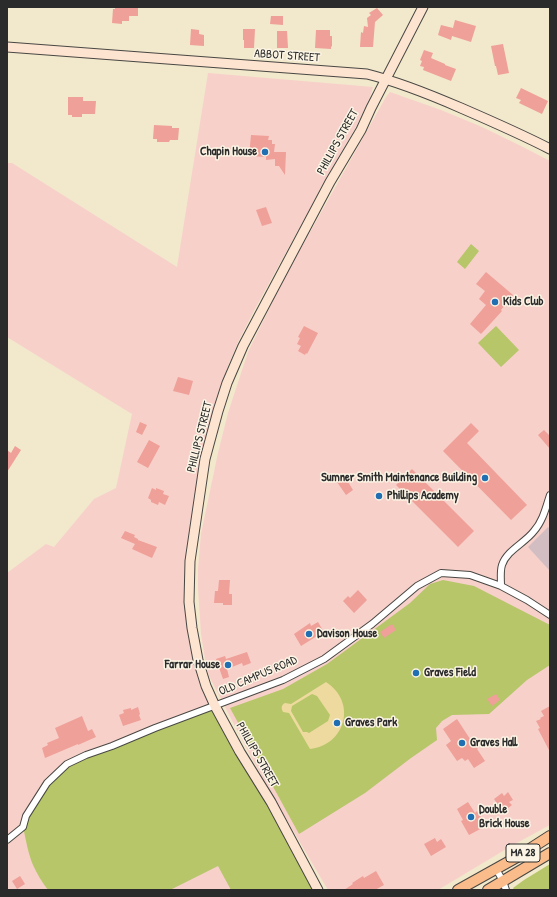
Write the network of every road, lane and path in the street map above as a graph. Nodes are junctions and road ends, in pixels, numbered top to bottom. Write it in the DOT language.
graph roads {
  1 [pos="423,7"];
  2 [pos="7,47"];
  3 [pos="386,79"];
  4 [pos="550,149"];
  5 [pos="550,495"];
  6 [pos="501,586"];
  7 [pos="550,615"];
  8 [pos="215,706"];
  9 [pos="550,836"];
  10 [pos="7,840"];
  11 [pos="550,853"];
  12 [pos="496,869"];
  13 [pos="504,886"];
  14 [pos="318,890"];
  15 [pos="458,890"];
  16 [pos="488,890"];
  1 -- 3 [label="street, PHILLIPS STREET"];
  2 -- 3 [label="street, ABBOT STREET"];
  3 -- 4 [label="street, ABBOT STREET"];
  3 -- 8 [label="street, PHILLIPS STREET"];
  5 -- 6 [label="street"];
  6 -- 7 [label="street, OLD CAMPUS ROAD"];
  6 -- 8 [label="street, OLD CAMPUS ROAD"];
  8 -- 10 [label="street, OLD CAMPUS ROAD"];
  8 -- 14 [label="street, PHILLIPS STREET"];
  9 -- 12 [label="main road, MA 28"];
  11 -- 13 [label="main road, MA 28"];
  12 -- 13 [label="street"];
  12 -- 15 [label="main road, MA 28"];
  13 -- 16 [label="main road, MA 28"];
}
